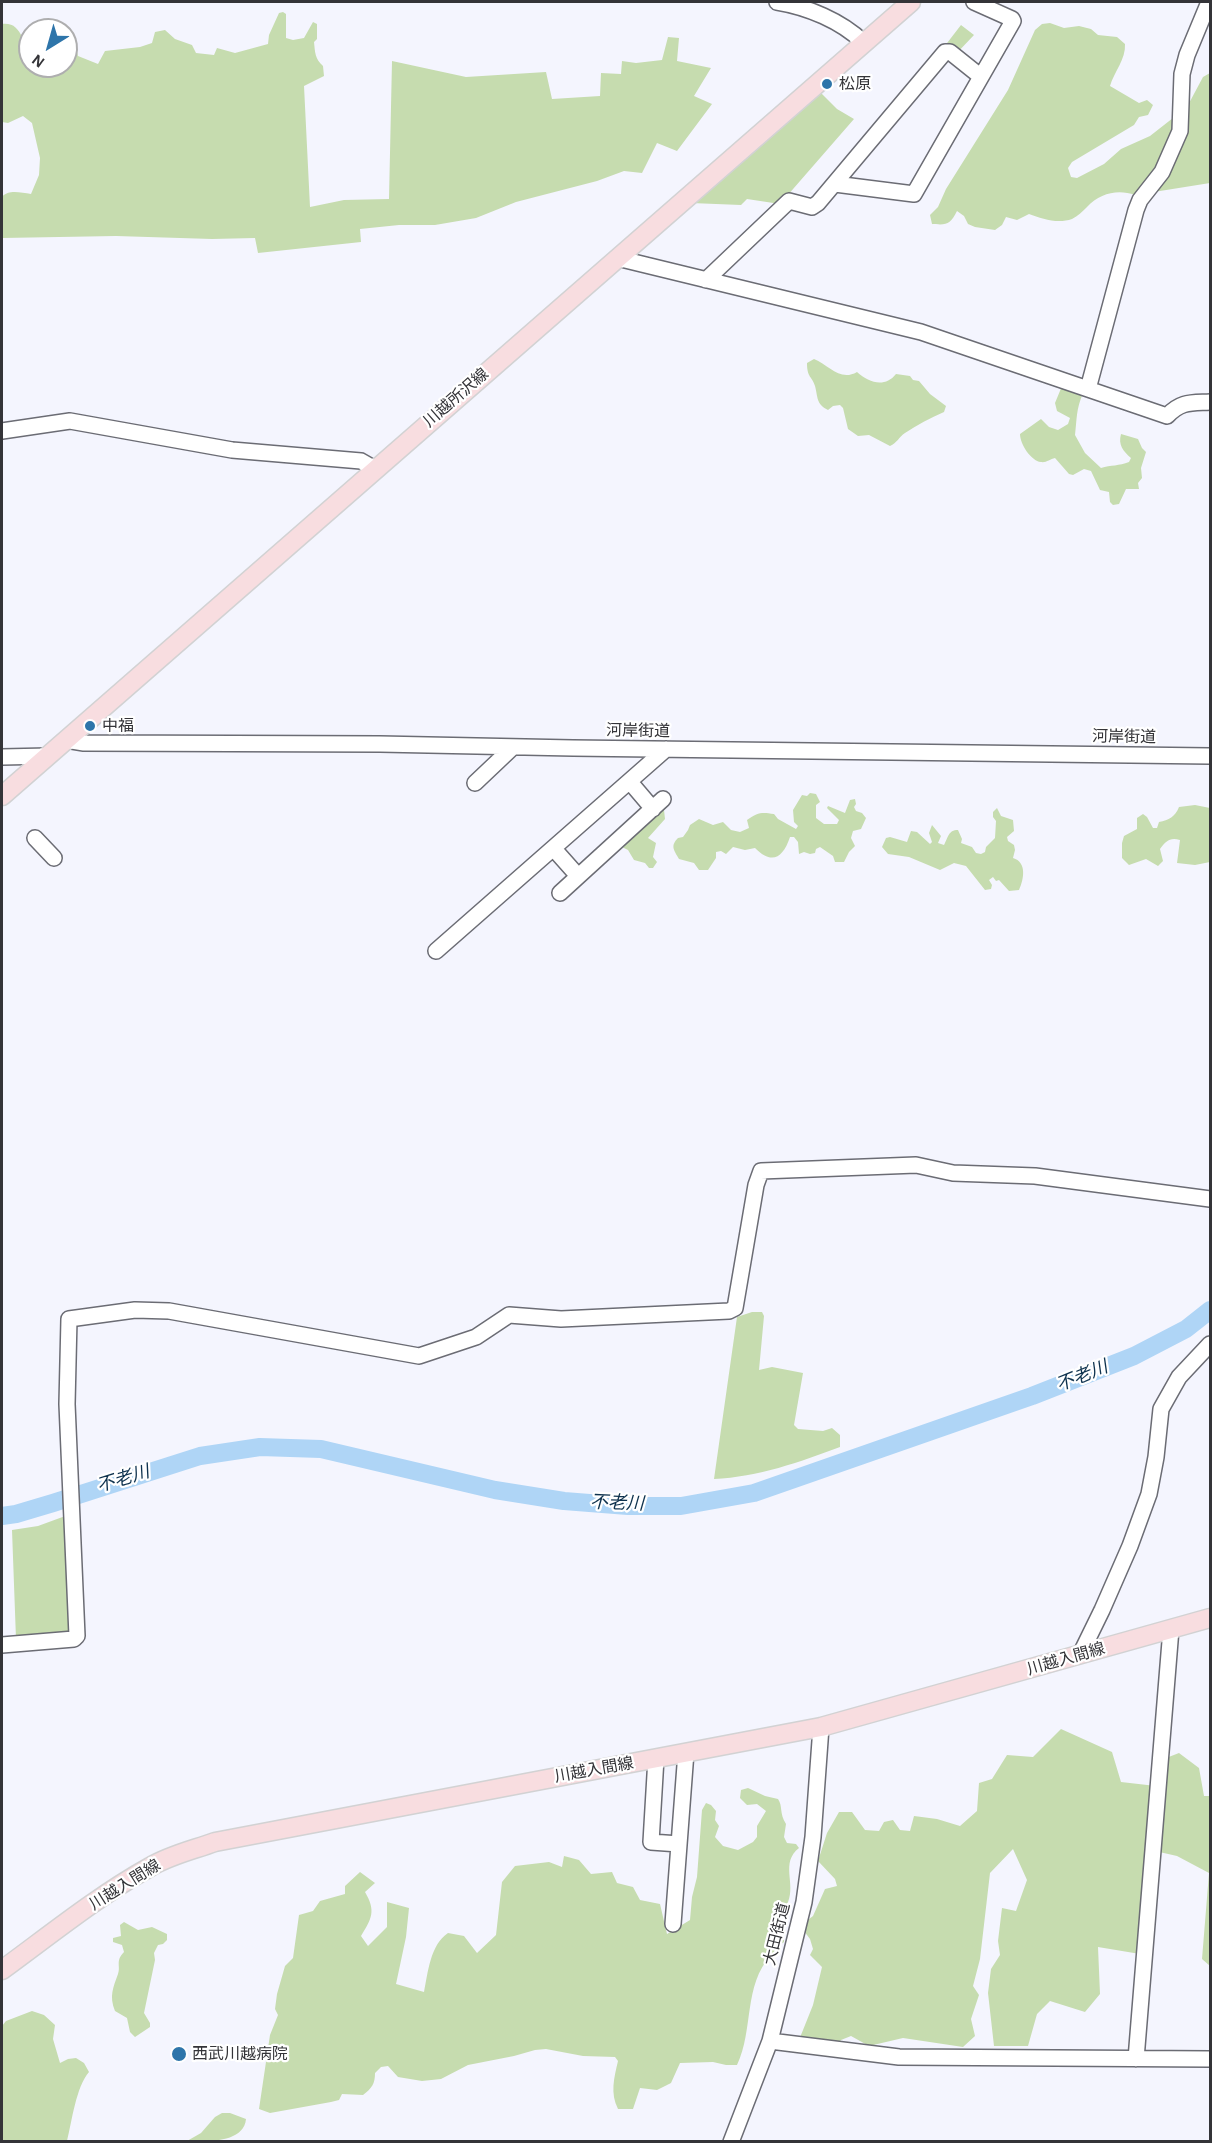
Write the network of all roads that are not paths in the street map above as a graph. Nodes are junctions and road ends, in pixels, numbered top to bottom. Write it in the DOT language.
graph roads {
  1 [pos="777,2"];
  2 [pos="911,2"];
  3 [pos="974,2"];
  4 [pos="1209,2"];
  5 [pos="863,42"];
  6 [pos="980,76"];
  7 [pos="835,184"];
  8 [pos="617,258"];
  9 [pos="706,279"];
  10 [pos="1088,389"];
  11 [pos="1210,402"];
  12 [pos="2,431"];
  13 [pos="375,469"];
  14 [pos="66,740"];
  15 [pos="513,747"];
  16 [pos="666,749"];
  17 [pos="48,756"];
  18 [pos="1210,756"];
  19 [pos="2,757"];
  20 [pos="630,782"];
  21 [pos="475,783"];
  22 [pos="2,796"];
  23 [pos="35,838"];
  24 [pos="554,849"];
  25 [pos="54,858"];
  26 [pos="578,876"];
  27 [pos="560,893"];
  28 [pos="436,951"];
  29 [pos="1210,1198"];
  30 [pos="1210,1344"];
  31 [pos="1210,1618"];
  32 [pos="1171,1629"];
  33 [pos="2,1645"];
  34 [pos="1080,1655"];
  35 [pos="821,1726"];
  36 [pos="686,1752"];
  37 [pos="656,1758"];
  38 [pos="679,1844"];
  39 [pos="673,1924"];
  40 [pos="2,1970"];
  41 [pos="770,2041"];
  42 [pos="1136,2058"];
  43 [pos="1210,2058"];
  44 [pos="731,2142"];
  1 -- 5 [label="street"];
  2 -- 5 [label="main road, 川越所沢線"];
  3 -- 6 [label="street"];
  4 -- 10 [label="street"];
  5 -- 8 [label="main road, 川越所沢線"];
  6 -- 7 [label="street"];
  6 -- 7 [label="street"];
  7 -- 9 [label="street"];
  8 -- 9 [label="street"];
  8 -- 13 [label="main road, 川越所沢線"];
  9 -- 10 [label="street"];
  10 -- 11 [label="street"];
  12 -- 13 [label="street"];
  13 -- 14 [label="main road, 川越所沢線"];
  14 -- 15 [label="street, 河岸街道"];
  14 -- 17 [label="main road, 川越所沢線"];
  15 -- 16 [label="street, 河岸街道"];
  15 -- 21 [label="street"];
  16 -- 18 [label="street, 河岸街道"];
  16 -- 20 [label="street"];
  17 -- 19 [label="street"];
  17 -- 22 [label="main road, 川越所沢線"];
  20 -- 24 [label="street"];
  20 -- 26 [label="street"];
  23 -- 25 [label="street"];
  24 -- 26 [label="street"];
  24 -- 28 [label="street"];
  26 -- 27 [label="street"];
  29 -- 33 [label="street"];
  30 -- 34 [label="street"];
  31 -- 32 [label="main road, 川越入間線"];
  32 -- 34 [label="main road, 川越入間線"];
  32 -- 42 [label="street"];
  34 -- 35 [label="main road, 川越入間線"];
  35 -- 36 [label="main road, 川越入間線"];
  35 -- 41 [label="street, 大田街道"];
  36 -- 37 [label="main road, 川越入間線"];
  36 -- 38 [label="street"];
  37 -- 38 [label="street"];
  37 -- 40 [label="main road, 川越入間線"];
  38 -- 39 [label="street"];
  41 -- 42 [label="street"];
  41 -- 44 [label="street, 大田街道"];
  42 -- 43 [label="street"];
}
